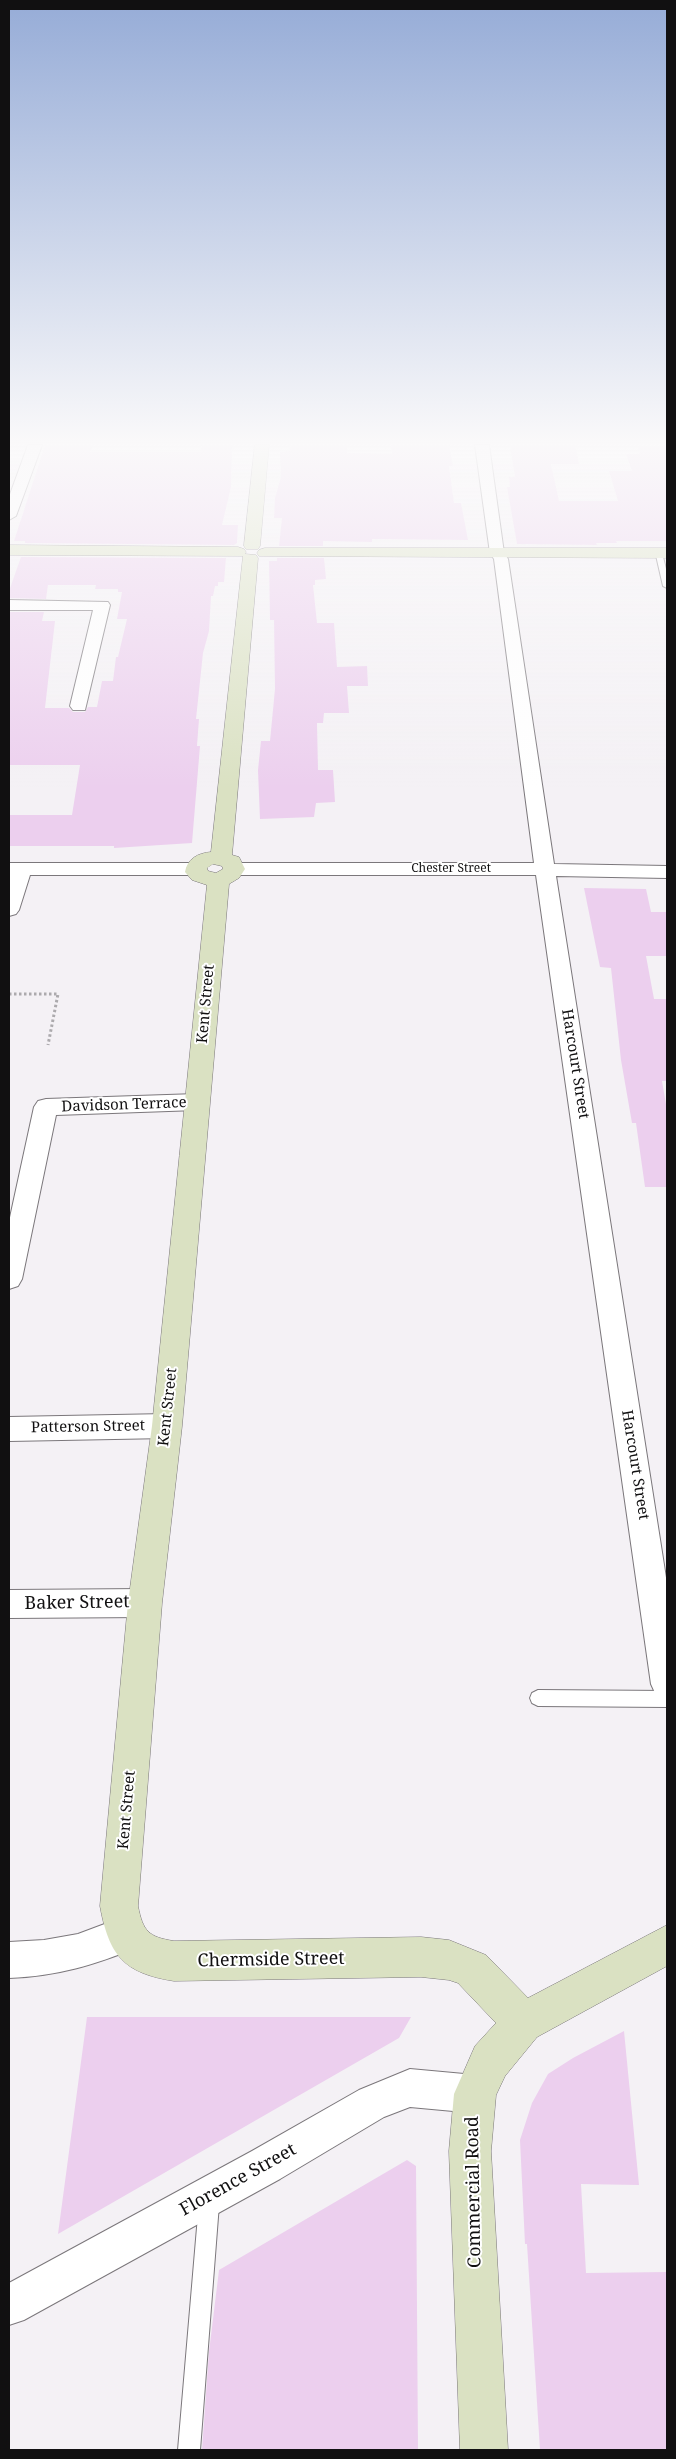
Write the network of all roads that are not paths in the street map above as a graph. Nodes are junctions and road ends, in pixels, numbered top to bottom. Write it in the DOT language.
graph roads {
  1 [pos="250,560"];
  2 [pos="501,560"];
  3 [pos="663,560"];
  4 [pos="667,586"];
  5 [pos="9,605"];
  6 [pos="79,706"];
  7 [pos="15,869"];
  8 [pos="217,869"];
  9 [pos="545,870"];
  10 [pos="667,872"];
  11 [pos="9,910"];
  12 [pos="197,1102"];
  13 [pos="9,1278"];
  14 [pos="167,1426"];
  15 [pos="9,1429"];
  16 [pos="145,1603"];
  17 [pos="9,1604"];
  18 [pos="662,1611"];
  19 [pos="667,1684"];
  20 [pos="538,1698"];
  21 [pos="667,1699"];
  22 [pos="126,1934"];
  23 [pos="667,1945"];
  24 [pos="9,1960"];
  25 [pos="523,2023"];
  26 [pos="474,2094"];
  27 [pos="210,2196"];
  28 [pos="9,2305"];
  29 [pos="189,2450"];
  30 [pos="484,2450"];
  1 -- 8 [label="street, Kent Street"];
  2 -- 9 [label="street, Harcourt Street"];
  3 -- 4 [label="lane"];
  5 -- 6 [label="street"];
  7 -- 8 [label="street, Chester Street"];
  7 -- 11 [label="street"];
  8 -- 9 [label="street, Chester Street"];
  8 -- 12 [label="street, Kent Street"];
  9 -- 10 [label="street, Chester Street"];
  9 -- 18 [label="street, Harcourt Street"];
  12 -- 13 [label="street, Davidson Terrace"];
  12 -- 14 [label="street, Kent Street"];
  14 -- 15 [label="street, Patterson Street"];
  14 -- 16 [label="street, Kent Street"];
  16 -- 17 [label="street, Baker Street"];
  16 -- 22 [label="street, Kent Street"];
  18 -- 19 [label="street, Harcourt Street"];
  20 -- 21 [label="lane"];
  22 -- 24 [label="street"];
  22 -- 25 [label="street, Chermside Street"];
  23 -- 25 [label="street, Commercial Road"];
  25 -- 26 [label="street, Commercial Road"];
  26 -- 27 [label="street, Florence Street"];
  26 -- 30 [label="street, Commercial Road"];
  27 -- 28 [label="street, Florence Street"];
  27 -- 29 [label="lane"];
}
